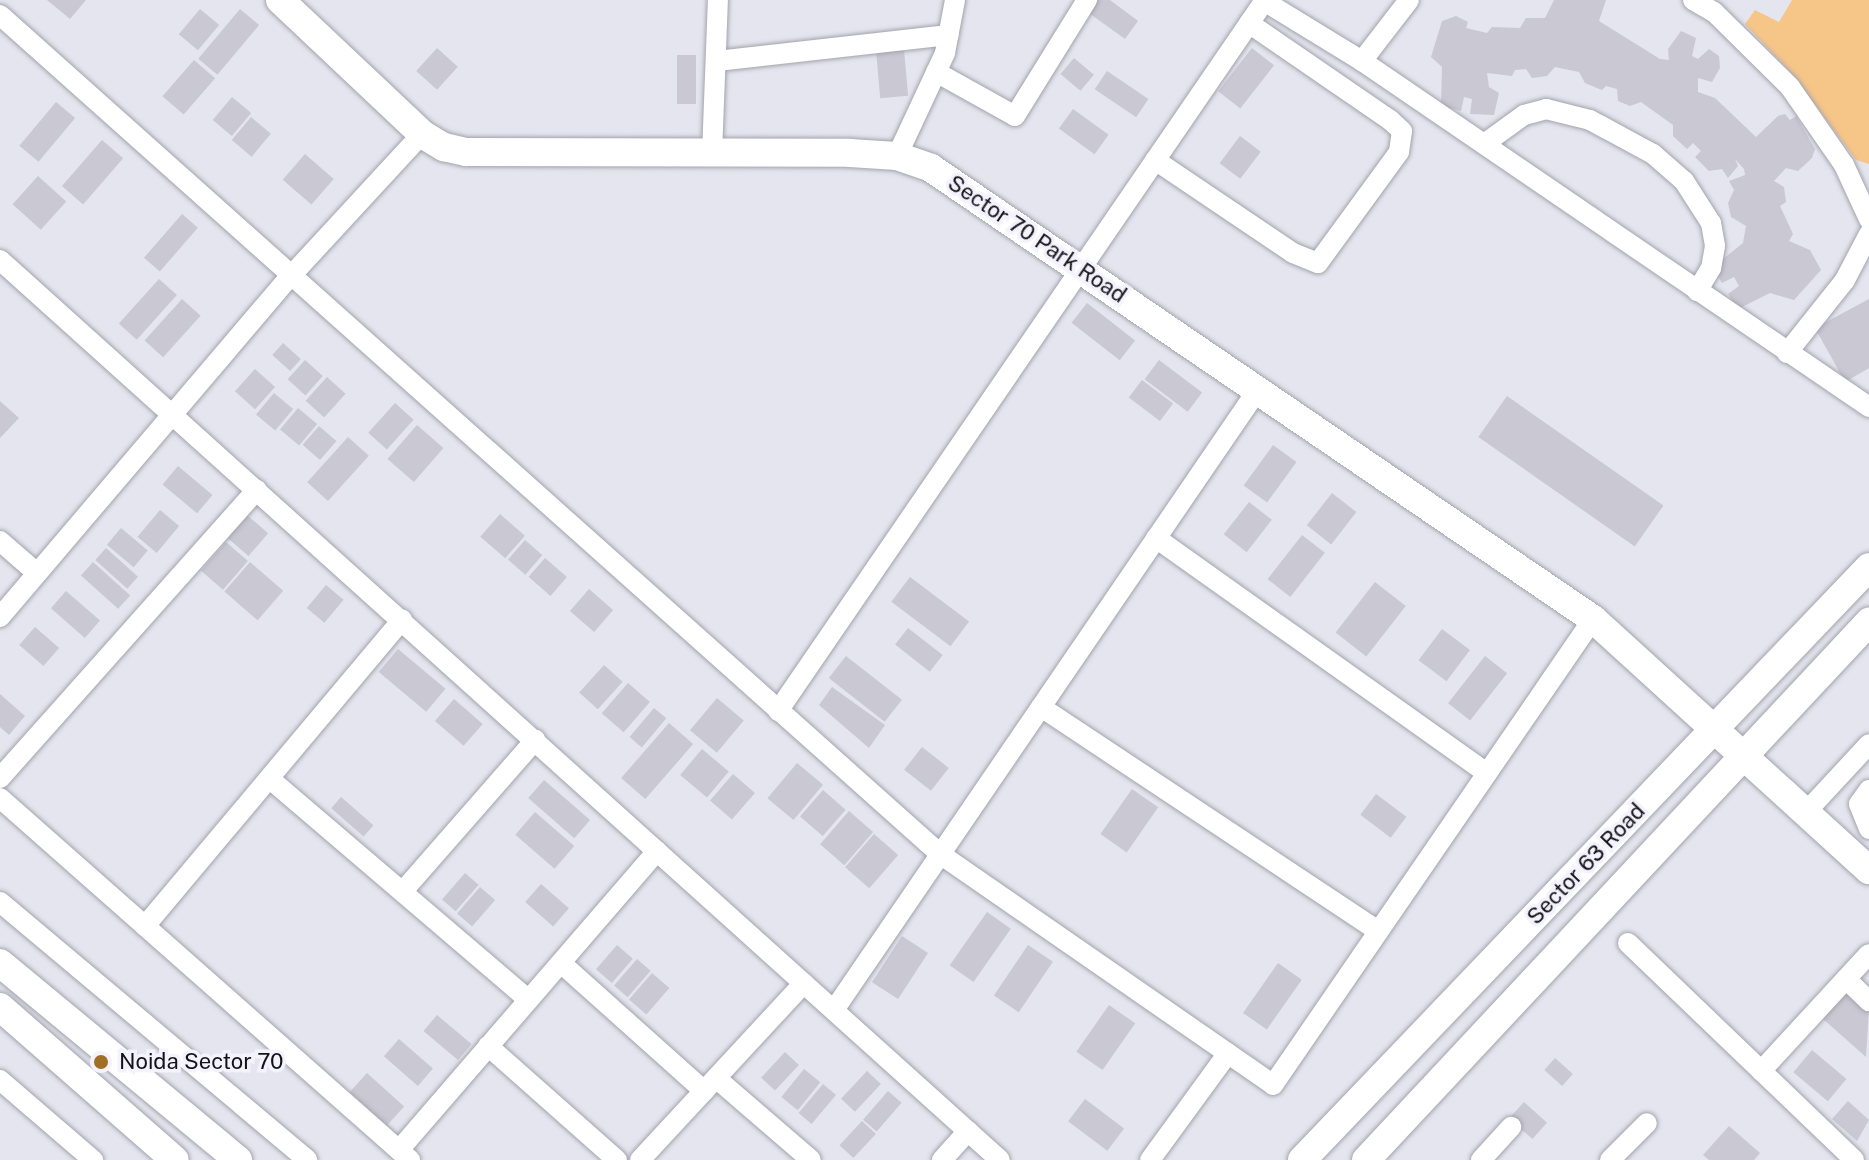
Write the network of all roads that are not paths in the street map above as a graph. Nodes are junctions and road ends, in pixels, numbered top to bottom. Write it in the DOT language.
graph roads {
  1 [pos="280,0"];
  2 [pos="718,0"];
  3 [pos="955,0"];
  4 [pos="1087,0"];
  5 [pos="1264,0"];
  6 [pos="1409,0"];
  7 [pos="1693,0"];
  8 [pos="0,15"];
  9 [pos="1249,23"];
  10 [pos="949,35"];
  11 [pos="717,61"];
  12 [pos="1362,61"];
  13 [pos="936,72"];
  14 [pos="422,134"];
  15 [pos="1484,144"];
  16 [pos="712,154"];
  17 [pos="897,156"];
  18 [pos="1155,160"];
  19 [pos="1869,219"];
  20 [pos="1869,234"];
  21 [pos="0,260"];
  22 [pos="1080,269"];
  23 [pos="289,278"];
  24 [pos="1697,291"];
  25 [pos="1787,353"];
  26 [pos="1259,388"];
  27 [pos="1869,407"];
  28 [pos="174,415"];
  29 [pos="257,490"];
  30 [pos="1156,538"];
  31 [pos="0,541"];
  32 [pos="1869,567"];
  33 [pos="37,573"];
  34 [pos="0,617"];
  35 [pos="1593,619"];
  36 [pos="402,620"];
  37 [pos="1869,622"];
  38 [pos="1041,707"];
  39 [pos="778,711"];
  40 [pos="1713,732"];
  41 [pos="535,740"];
  42 [pos="1869,744"];
  43 [pos="1743,757"];
  44 [pos="1487,773"];
  45 [pos="0,778"];
  46 [pos="270,779"];
  47 [pos="1869,790"];
  48 [pos="0,798"];
  49 [pos="1807,811"];
  50 [pos="1869,829"];
  51 [pos="657,851"];
  52 [pos="940,854"];
  53 [pos="1869,870"];
  54 [pos="403,891"];
  55 [pos="0,902"];
  56 [pos="145,926"];
  57 [pos="1378,931"];
  58 [pos="1628,943"];
  59 [pos="1869,954"];
  60 [pos="0,963"];
  61 [pos="561,963"];
  62 [pos="1846,979"];
  63 [pos="804,983"];
  64 [pos="529,1000"];
  65 [pos="1869,1001"];
  66 [pos="0,1007"];
  67 [pos="834,1010"];
  68 [pos="488,1046"];
  69 [pos="1228,1053"];
  70 [pos="1761,1071"];
  71 [pos="0,1080"];
  72 [pos="710,1085"];
  73 [pos="1647,1123"];
  74 [pos="194,1124"];
  75 [pos="1511,1127"];
  76 [pos="968,1131"];
  77 [pos="404,1155"];
  78 [pos="799,1156"];
  79 [pos="172,1158"];
  80 [pos="93,1160"];
  81 [pos="238,1160"];
  82 [pos="307,1160"];
  83 [pos="617,1160"];
  84 [pos="640,1160"];
  85 [pos="942,1160"];
  86 [pos="1000,1160"];
  87 [pos="1150,1160"];
  88 [pos="1302,1160"];
  89 [pos="1366,1160"];
  90 [pos="1481,1160"];
  91 [pos="1610,1160"];
  92 [pos="1854,1160"];
  1 -- 14 [label="street, Sector 70 Park Road"];
  2 -- 11 [label="street"];
  3 -- 10 [label="street"];
  4 -- 13 [label="street"];
  5 -- 9 [label="street"];
  5 -- 12 [label="street"];
  6 -- 12 [label="street"];
  7 -- 19 [label="street"];
  8 -- 23 [label="street"];
  9 -- 18 [label="street"];
  9 -- 18 [label="street"];
  10 -- 11 [label="street"];
  10 -- 13 [label="street"];
  11 -- 16 [label="street"];
  12 -- 15 [label="street"];
  13 -- 17 [label="street"];
  14 -- 16 [label="street, Sector 70 Park Road"];
  14 -- 23 [label="street"];
  15 -- 24 [label="street"];
  15 -- 24 [label="street"];
  16 -- 17 [label="street, Sector 70 Park Road"];
  17 -- 22 [label="street, Sector 70 Park Road"];
  18 -- 22 [label="street"];
  20 -- 25 [label="street"];
  21 -- 28 [label="street"];
  22 -- 26 [label="street, Sector 70 Park Road"];
  22 -- 39 [label="street"];
  23 -- 28 [label="street"];
  23 -- 39 [label="street"];
  24 -- 25 [label="street"];
  25 -- 27 [label="street"];
  26 -- 30 [label="street"];
  26 -- 35 [label="street, Sector 70 Park Road"];
  28 -- 29 [label="street"];
  28 -- 33 [label="street"];
  29 -- 36 [label="street"];
  29 -- 45 [label="street"];
  30 -- 38 [label="street"];
  30 -- 44 [label="street"];
  31 -- 33 [label="street"];
  32 -- 40 [label="street, Sector 63 Road"];
  33 -- 34 [label="street"];
  35 -- 40 [label="street, Sector 70 Park Road"];
  35 -- 44 [label="street"];
  36 -- 41 [label="street"];
  36 -- 46 [label="street"];
  37 -- 43 [label="street, Sector 63 Road"];
  38 -- 52 [label="street"];
  38 -- 57 [label="street"];
  39 -- 52 [label="street"];
  40 -- 43 [label="street, Sector 70 Park Road"];
  40 -- 88 [label="street, Sector 63 Road"];
  41 -- 51 [label="street"];
  41 -- 54 [label="street"];
  42 -- 49 [label="street"];
  43 -- 49 [label="street, Sector 70 Park Road"];
  43 -- 89 [label="street, Sector 63 Road"];
  44 -- 57 [label="street"];
  46 -- 54 [label="street"];
  46 -- 56 [label="street"];
  47 -- 50 [label="street"];
  48 -- 56 [label="street"];
  49 -- 53 [label="street, Sector 70 Park Road"];
  51 -- 61 [label="street"];
  51 -- 63 [label="street"];
  52 -- 67 [label="street"];
  52 -- 69 [label="street"];
  54 -- 64 [label="street"];
  55 -- 82 [label="street"];
  56 -- 77 [label="street"];
  57 -- 69 [label="street"];
  58 -- 70 [label="street"];
  59 -- 62 [label="street"];
  60 -- 74 [label="street"];
  61 -- 64 [label="street"];
  61 -- 72 [label="street"];
  62 -- 65 [label="street"];
  62 -- 70 [label="street"];
  63 -- 67 [label="street"];
  63 -- 72 [label="street"];
  64 -- 68 [label="street"];
  66 -- 79 [label="street"];
  67 -- 76 [label="street"];
  68 -- 77 [label="street"];
  68 -- 83 [label="street"];
  69 -- 87 [label="street"];
  70 -- 92 [label="street"];
  71 -- 80 [label="street"];
  72 -- 78 [label="street"];
  72 -- 84 [label="street"];
  73 -- 91 [label="street"];
  74 -- 79 [label="street"];
  74 -- 81 [label="street"];
  75 -- 90 [label="street"];
  76 -- 85 [label="street"];
  76 -- 86 [label="street"];
}
